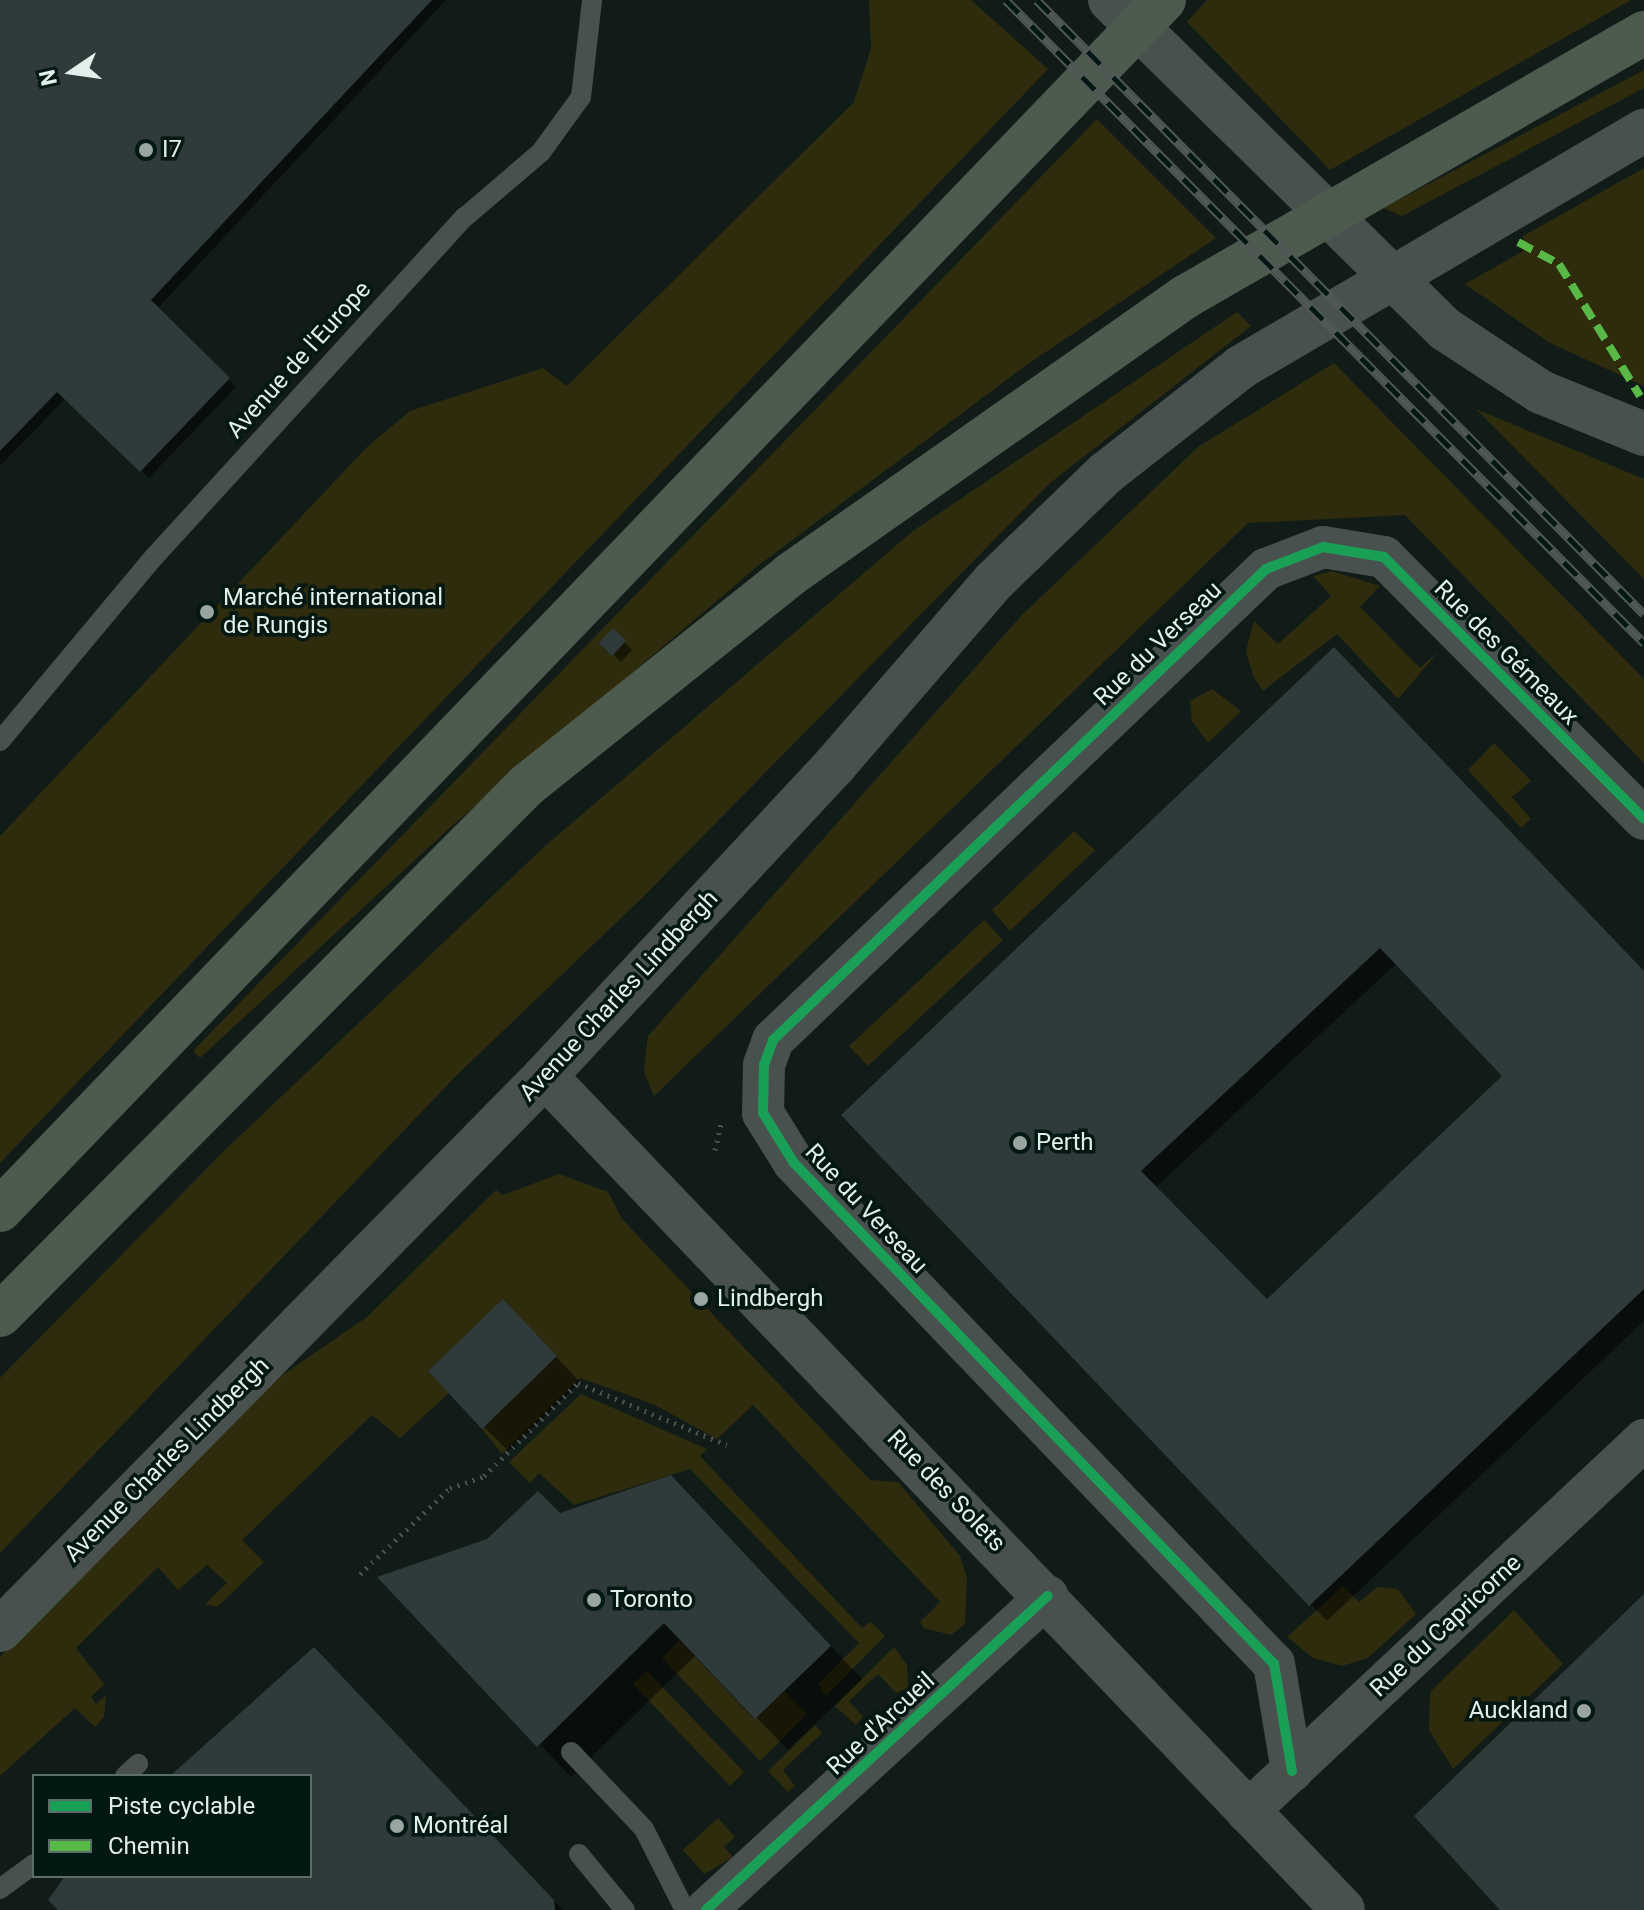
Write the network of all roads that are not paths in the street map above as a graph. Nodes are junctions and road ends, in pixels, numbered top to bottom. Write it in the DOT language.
graph roads {
  1 [pos="592,0"];
  2 [pos="1110,0"];
  3 [pos="1164,0"];
  4 [pos="1644,33"];
  5 [pos="1644,131"];
  6 [pos="1644,434"];
  7 [pos="1323,547"];
  8 [pos="0,741"];
  9 [pos="1644,819"];
  10 [pos="545,1076"];
  11 [pos="0,1210"];
  12 [pos="0,1315"];
  13 [pos="1644,1440"];
  14 [pos="1047,1596"];
  15 [pos="0,1630"];
  16 [pos="571,1752"];
  17 [pos="1292,1771"];
  18 [pos="1247,1812"];
  19 [pos="579,1854"];
  20 [pos="32,1865"];
  21 [pos="0,1889"];
  22 [pos="625,1910"];
  23 [pos="685,1910"];
  24 [pos="706,1910"];
  25 [pos="1343,1910"];
  1 -- 8 [label="lane, Avenue de l'Europe"];
  2 -- 6 [label="main road"];
  3 -- 11 [label="highway"];
  4 -- 12 [label="highway"];
  5 -- 10 [label="main road, Avenue Charles Lindbergh"];
  7 -- 9 [label="street, Rue des Gémeaux"];
  7 -- 17 [label="street, Rue du Verseau"];
  10 -- 14 [label="main road, Rue des Solets"];
  10 -- 15 [label="main road, Avenue Charles Lindbergh"];
  13 -- 17 [label="street, Rue du Capricorne"];
  14 -- 18 [label="main road, Rue des Solets"];
  14 -- 24 [label="street, Rue d'Arcueil"];
  16 -- 23 [label="lane"];
  17 -- 18 [label="street, Rue du Capricorne"];
  18 -- 25 [label="main road, Rue des Solets"];
  19 -- 22 [label="lane"];
  20 -- 21 [label="lane"];
}
